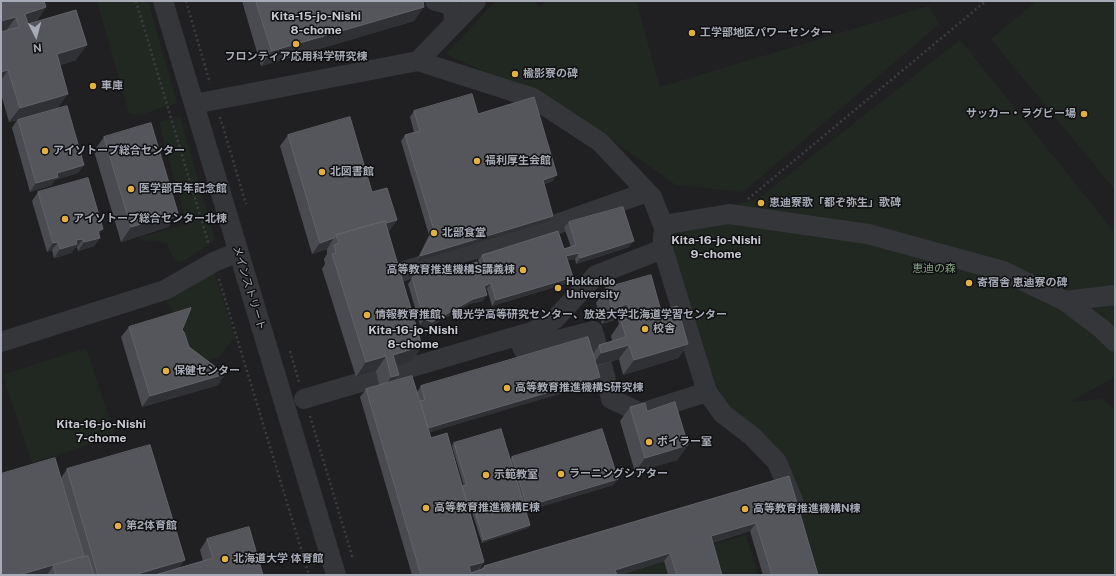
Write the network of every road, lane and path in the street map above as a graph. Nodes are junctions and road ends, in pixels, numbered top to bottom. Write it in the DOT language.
graph roads {
  1 [pos="136,1"];
  2 [pos="163,1"];
  3 [pos="186,1"];
  4 [pos="435,1"];
  5 [pos="476,1"];
  6 [pos="986,1"];
  7 [pos="453,24"];
  8 [pos="418,61"];
  9 [pos="215,100"];
  10 [pos="194,104"];
  11 [pos="647,192"];
  12 [pos="246,206"];
  13 [pos="729,214"];
  14 [pos="663,225"];
  15 [pos="663,249"];
  16 [pos="238,252"];
  17 [pos="214,262"];
  18 [pos="394,274"];
  19 [pos="1115,295"];
  20 [pos="1065,302"];
  21 [pos="519,337"];
  22 [pos="1,342"];
  23 [pos="1115,342"];
  24 [pos="707,392"];
  25 [pos="304,399"];
  26 [pos="799,519"];
  27 [pos="309,575"];
  28 [pos="336,575"];
  1 -- 17 [label="path"];
  2 -- 10 [label="lane, メインストリート"];
  3 -- 9 [label="path"];
  4 -- 7 [label="lane"];
  5 -- 7 [label="lane"];
  6 -- 13 [label="path"];
  7 -- 8 [label="lane"];
  8 -- 9 [label="lane"];
  8 -- 11 [label="lane"];
  9 -- 10 [label="lane"];
  9 -- 12 [label="path"];
  10 -- 16 [label="lane, メインストリート"];
  11 -- 14 [label="lane"];
  11 -- 18 [label="lane"];
  13 -- 14 [label="lane"];
  13 -- 20 [label="lane"];
  14 -- 15 [label="lane"];
  15 -- 21 [label="lane"];
  15 -- 24 [label="lane"];
  16 -- 17 [label="lane"];
  16 -- 28 [label="lane, メインストリート"];
  17 -- 22 [label="lane"];
  17 -- 27 [label="path"];
  19 -- 20 [label="lane"];
  20 -- 23 [label="lane"];
  21 -- 24 [label="lane"];
  21 -- 25 [label="lane"];
  24 -- 26 [label="lane"];
}
